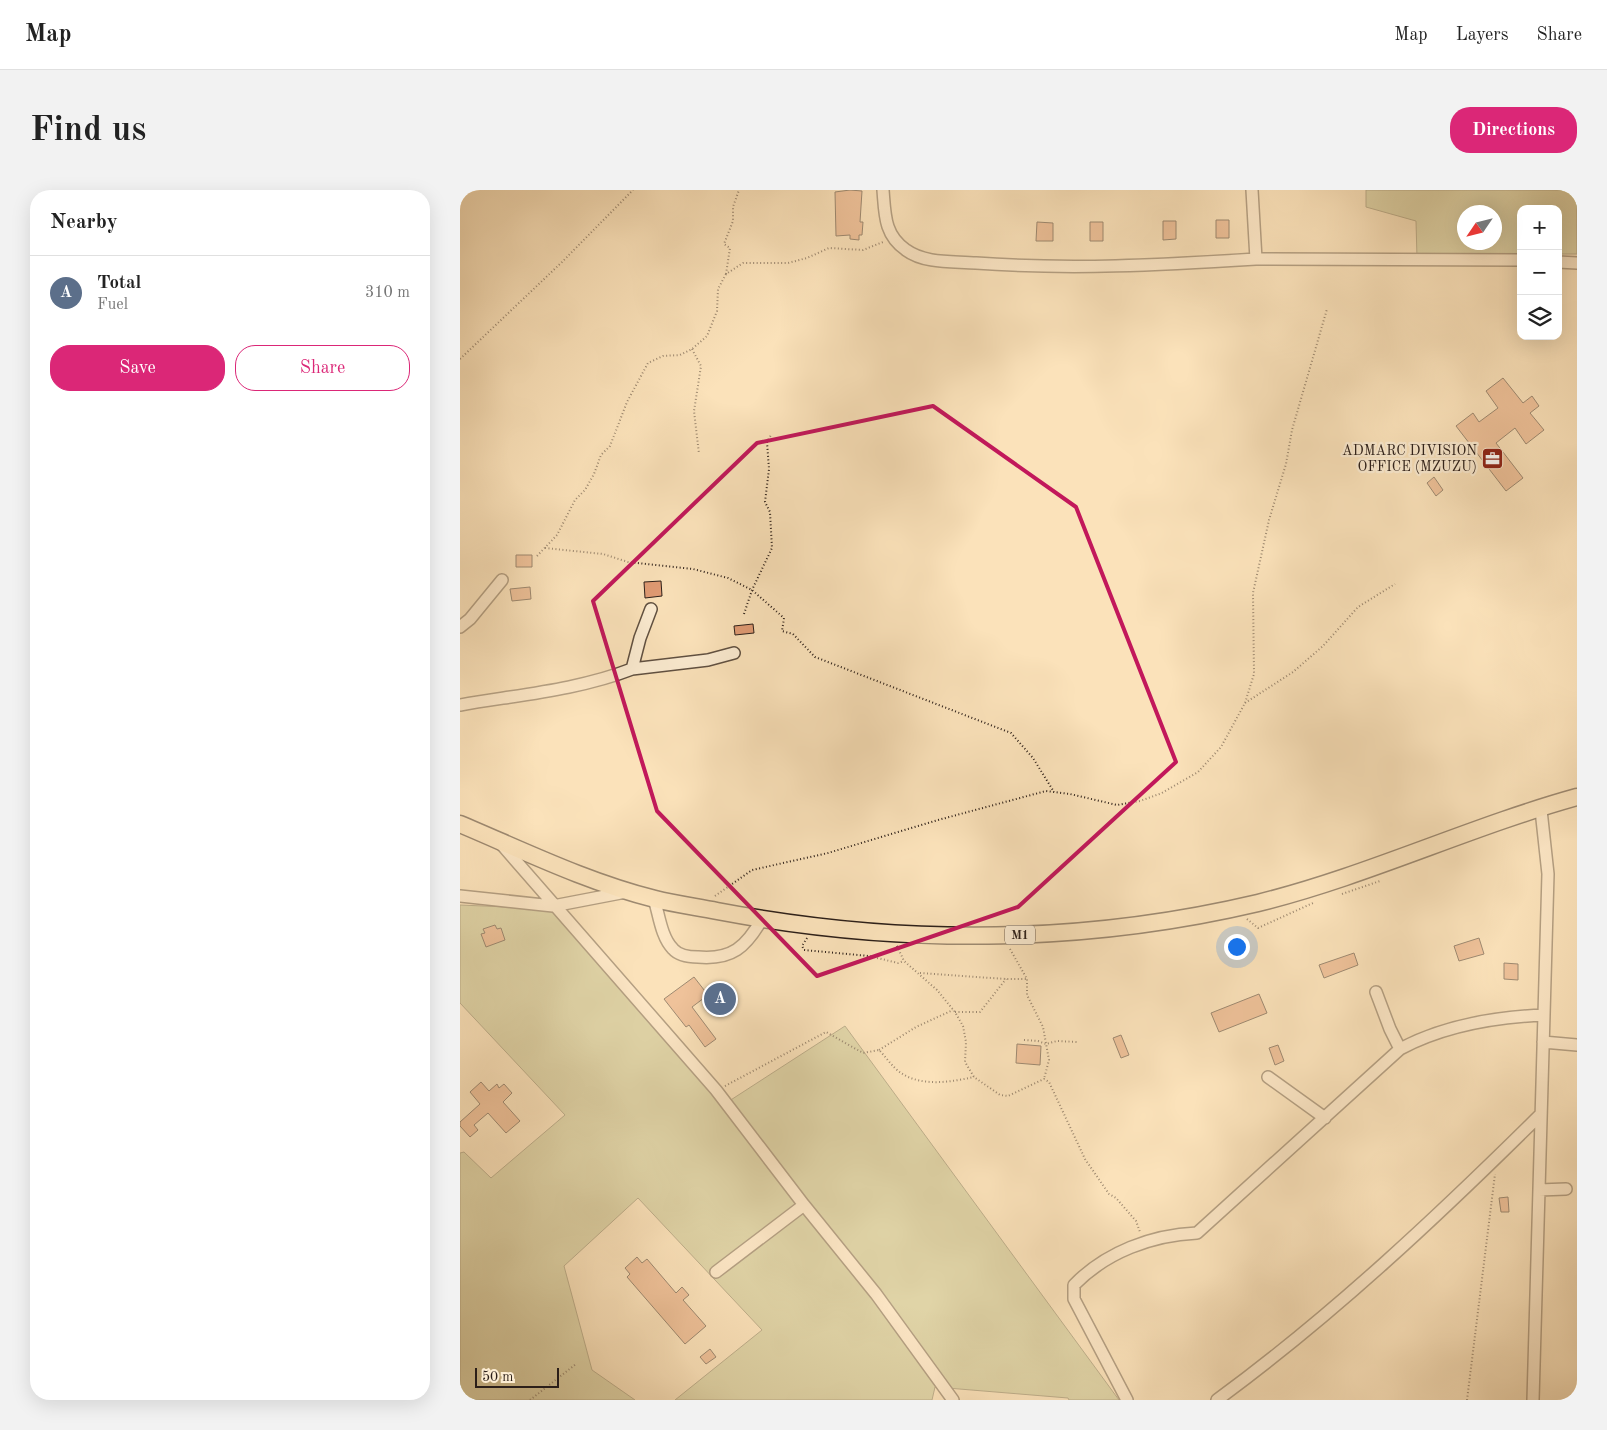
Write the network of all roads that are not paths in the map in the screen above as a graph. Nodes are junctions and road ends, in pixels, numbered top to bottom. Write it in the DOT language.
graph roads {
  1 [pos="883,190"];
  2 [pos="1252,190"];
  3 [pos="1256,259"];
  4 [pos="1517,260"];
  5 [pos="1562,262"];
  6 [pos="1577,263"];
  7 [pos="502,580"];
  8 [pos="651,609"];
  9 [pos="460,627"];
  10 [pos="734,653"];
  11 [pos="632,669"];
  12 [pos="460,705"];
  13 [pos="1577,797"];
  14 [pos="1541,810"];
  15 [pos="460,824"];
  16 [pos="498,840"];
  17 [pos="632,891"];
  18 [pos="460,896"];
  19 [pos="654,899"];
  20 [pos="556,906"];
  21 [pos="762,919"];
  22 [pos="1376,992"];
  23 [pos="1544,1015"];
  24 [pos="1543,1042"];
  25 [pos="1577,1046"];
  26 [pos="1400,1049"];
  27 [pos="1268,1077"];
  28 [pos="1541,1114"];
  29 [pos="1324,1118"];
  30 [pos="1566,1189"];
  31 [pos="1539,1190"];
  32 [pos="804,1205"];
  33 [pos="716,1272"];
  34 [pos="953,1400"];
  35 [pos="1128,1400"];
  36 [pos="1217,1400"];
  37 [pos="1533,1400"];
  1 -- 3 [label="street"];
  2 -- 3 [label="street"];
  3 -- 4 [label="street"];
  5 -- 6 [label="street"];
  7 -- 9 [label="street"];
  8 -- 11 [label="street"];
  10 -- 11 [label="street"];
  11 -- 12 [label="street"];
  13 -- 14 [label="highway, M1"];
  14 -- 21 [label="highway, M1"];
  14 -- 23 [label="street"];
  15 -- 16 [label="highway, M1"];
  16 -- 17 [label="highway, M1"];
  16 -- 20 [label="street"];
  17 -- 19 [label="highway, M1"];
  17 -- 20 [label="street"];
  18 -- 20 [label="street"];
  19 -- 21 [label="highway, M1"];
  19 -- 21 [label="street"];
  20 -- 32 [label="street"];
  22 -- 26 [label="street"];
  23 -- 24 [label="street"];
  23 -- 26 [label="street"];
  24 -- 25 [label="street"];
  24 -- 28 [label="street"];
  26 -- 29 [label="street"];
  27 -- 29 [label="street"];
  28 -- 31 [label="street"];
  28 -- 36 [label="street"];
  29 -- 35 [label="street"];
  30 -- 31 [label="street"];
  31 -- 37 [label="street"];
  32 -- 33 [label="street"];
  32 -- 34 [label="street"];
}
